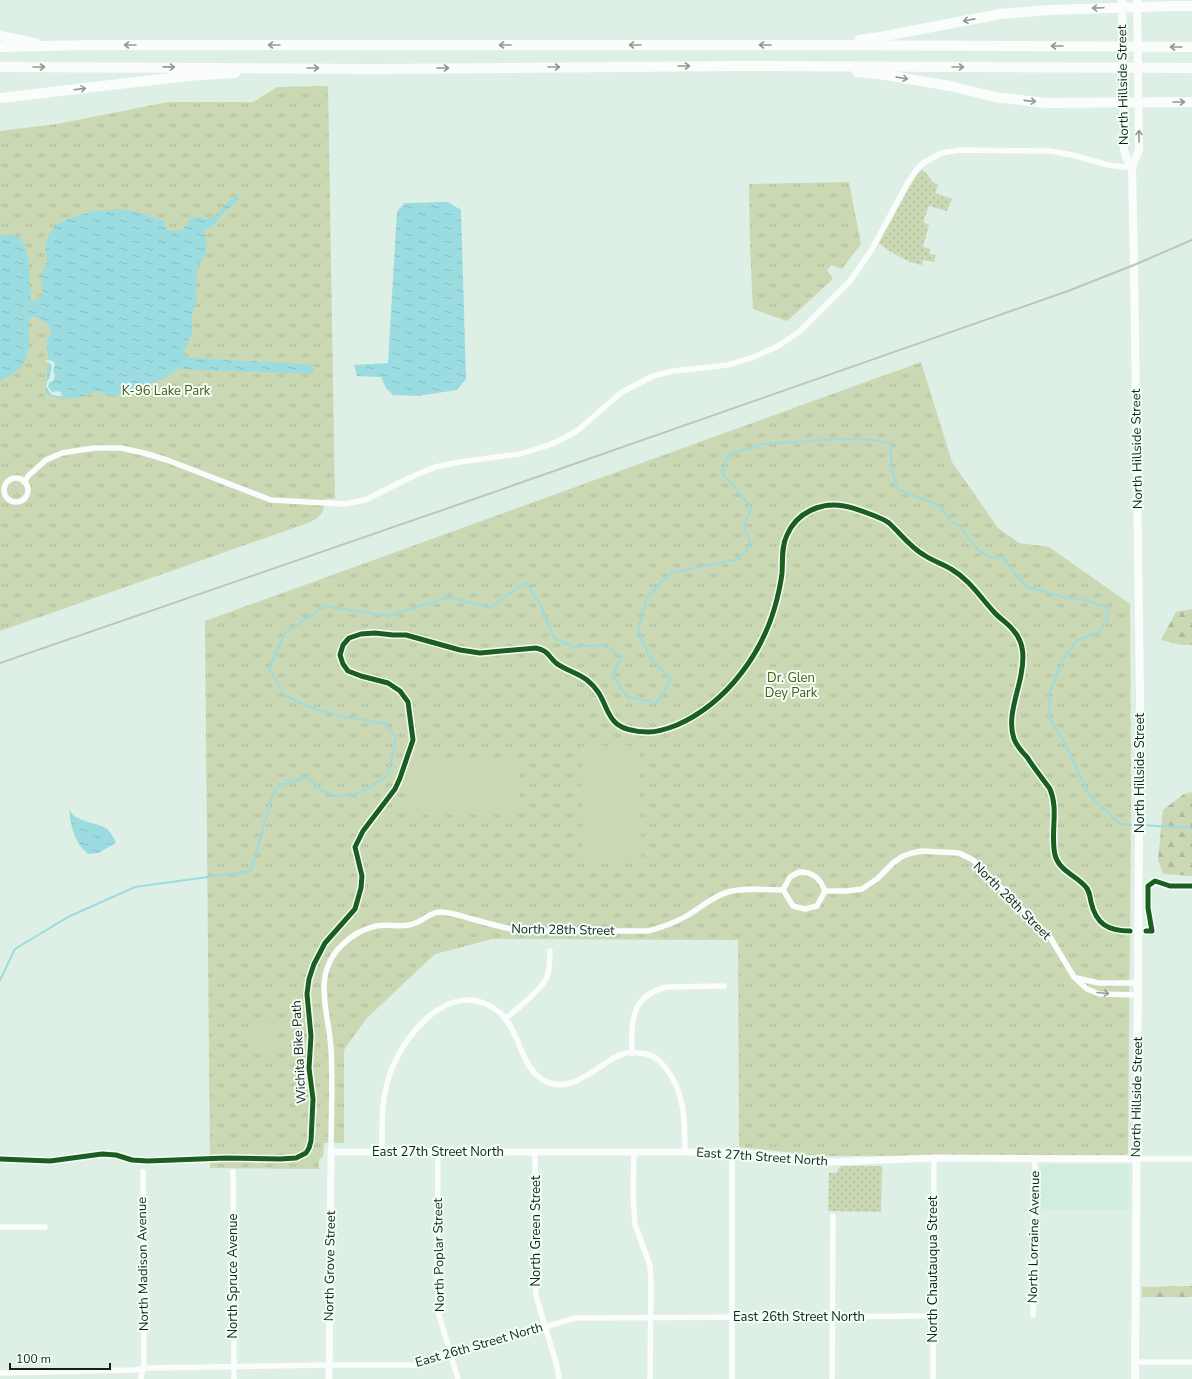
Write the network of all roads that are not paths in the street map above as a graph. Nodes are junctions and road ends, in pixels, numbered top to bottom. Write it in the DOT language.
graph roads {
  1 [pos="1122,4"];
  2 [pos="1137,4"];
  3 [pos="1192,6"];
  4 [pos="0,36"];
  5 [pos="91,45"];
  6 [pos="804,45"];
  7 [pos="0,47"];
  8 [pos="1192,47"];
  9 [pos="737,66"];
  10 [pos="0,67"];
  11 [pos="286,68"];
  12 [pos="1192,68"];
  13 [pos="0,98"];
  14 [pos="1139,102"];
  15 [pos="1192,102"];
  16 [pos="1123,103"];
  17 [pos="1132,168"];
  18 [pos="24,482"];
  19 [pos="783,890"];
  20 [pos="825,891"];
  21 [pos="550,951"];
  22 [pos="1074,977"];
  23 [pos="1138,983"];
  24 [pos="724,986"];
  25 [pos="1138,995"];
  26 [pos="506,1019"];
  27 [pos="632,1053"];
  28 [pos="331,1152"];
  29 [pos="382,1152"];
  30 [pos="438,1152"];
  31 [pos="535,1152"];
  32 [pos="634,1152"];
  33 [pos="685,1152"];
  34 [pos="732,1152"];
  35 [pos="934,1158"];
  36 [pos="1035,1159"];
  37 [pos="1137,1159"];
  38 [pos="1192,1159"];
  39 [pos="142,1172"];
  40 [pos="233,1172"];
  41 [pos="833,1216"];
  42 [pos="0,1227"];
  43 [pos="44,1227"];
  44 [pos="1033,1315"];
  45 [pos="833,1316"];
  46 [pos="933,1316"];
  47 [pos="651,1317"];
  48 [pos="732,1317"];
  49 [pos="545,1327"];
  50 [pos="451,1355"];
  51 [pos="1135,1362"];
  52 [pos="1192,1362"];
  53 [pos="329,1365"];
  54 [pos="234,1367"];
  55 [pos="143,1369"];
  56 [pos="0,1372"];
  57 [pos="50,1372"];
  58 [pos="50,1379"];
  59 [pos="141,1379"];
  60 [pos="234,1379"];
  61 [pos="329,1379"];
  62 [pos="458,1379"];
  63 [pos="559,1379"];
  64 [pos="650,1379"];
  65 [pos="732,1379"];
  66 [pos="832,1379"];
  67 [pos="933,1379"];
  68 [pos="1135,1379"];
  1 -- 2 [label="highway"];
  1 -- 6 [label="highway, one-way"];
  1 -- 16 [label="main road, North Hillside Street"];
  2 -- 3 [label="highway"];
  2 -- 14 [label="main road, North Hillside Street"];
  4 -- 5 [label="highway"];
  6 -- 5 [label="highway, one-way"];
  5 -- 7 [label="highway"];
  8 -- 6 [label="highway, one-way"];
  11 -- 9 [label="highway, one-way"];
  9 -- 12 [label="highway, one-way"];
  9 -- 16 [label="highway, one-way"];
  10 -- 11 [label="highway, one-way"];
  13 -- 11 [label="highway, one-way"];
  14 -- 15 [label="highway, one-way"];
  14 -- 16 [label="highway"];
  17 -- 14 [label="main road, North Hillside Street, one-way"];
  16 -- 17 [label="main road, North Hillside Street"];
  17 -- 18 [label="street"];
  17 -- 23 [label="main road, North Hillside Street"];
  18 -- 18 [label="street"];
  19 -- 20 [label="street"];
  19 -- 20 [label="street"];
  19 -- 28 [label="street, North 28th Street"];
  20 -- 22 [label="street, North 28th Street"];
  21 -- 26 [label="street"];
  22 -- 23 [label="street"];
  22 -- 25 [label="street, North 28th Street, one-way"];
  23 -- 25 [label="main road, North Hillside Street"];
  24 -- 27 [label="street"];
  25 -- 37 [label="main road, North Hillside Street"];
  26 -- 27 [label="street"];
  26 -- 29 [label="street"];
  27 -- 33 [label="street"];
  28 -- 29 [label="street, East 27th Street North"];
  28 -- 53 [label="street, North Grove Street"];
  29 -- 30 [label="street, East 27th Street North"];
  30 -- 31 [label="street, East 27th Street North"];
  30 -- 50 [label="street, North Poplar Street"];
  31 -- 32 [label="street, East 27th Street North"];
  31 -- 49 [label="street, North Green Street"];
  32 -- 33 [label="street, East 27th Street North"];
  32 -- 47 [label="street"];
  33 -- 34 [label="street, East 27th Street North"];
  34 -- 35 [label="street, East 27th Street North"];
  34 -- 48 [label="street"];
  35 -- 36 [label="street, East 27th Street North"];
  35 -- 46 [label="street, North Chautauqua Street"];
  36 -- 37 [label="street, East 27th Street North"];
  36 -- 44 [label="street, North Lorraine Avenue"];
  37 -- 38 [label="street, East 27th Street North"];
  37 -- 51 [label="main road, North Hillside Street"];
  39 -- 55 [label="street, North Madison Avenue"];
  40 -- 54 [label="street, North Spruce Avenue"];
  41 -- 45 [label="street"];
  42 -- 43 [label="street"];
  45 -- 46 [label="street, East 26th Street North"];
  45 -- 48 [label="street, East 26th Street North"];
  45 -- 66 [label="street"];
  46 -- 67 [label="street, North Chautauqua Street"];
  47 -- 48 [label="street, East 26th Street North"];
  47 -- 49 [label="street, East 26th Street North"];
  47 -- 64 [label="street"];
  48 -- 65 [label="street"];
  49 -- 50 [label="street, East 26th Street North"];
  49 -- 63 [label="street, North Green Street"];
  50 -- 53 [label="street, East 26th Street North"];
  50 -- 62 [label="street, North Poplar Street"];
  51 -- 52 [label="street"];
  51 -- 68 [label="main road, North Hillside Street"];
  53 -- 54 [label="street, East 26th Street North"];
  53 -- 61 [label="street, North Grove Street"];
  54 -- 55 [label="street, East 26th Street North"];
  54 -- 60 [label="street, North Spruce Avenue"];
  55 -- 57 [label="street, East 26th Street North"];
  55 -- 59 [label="street, North Madison Avenue"];
  56 -- 57 [label="street, East 26th Street North"];
  57 -- 58 [label="street"];
}
